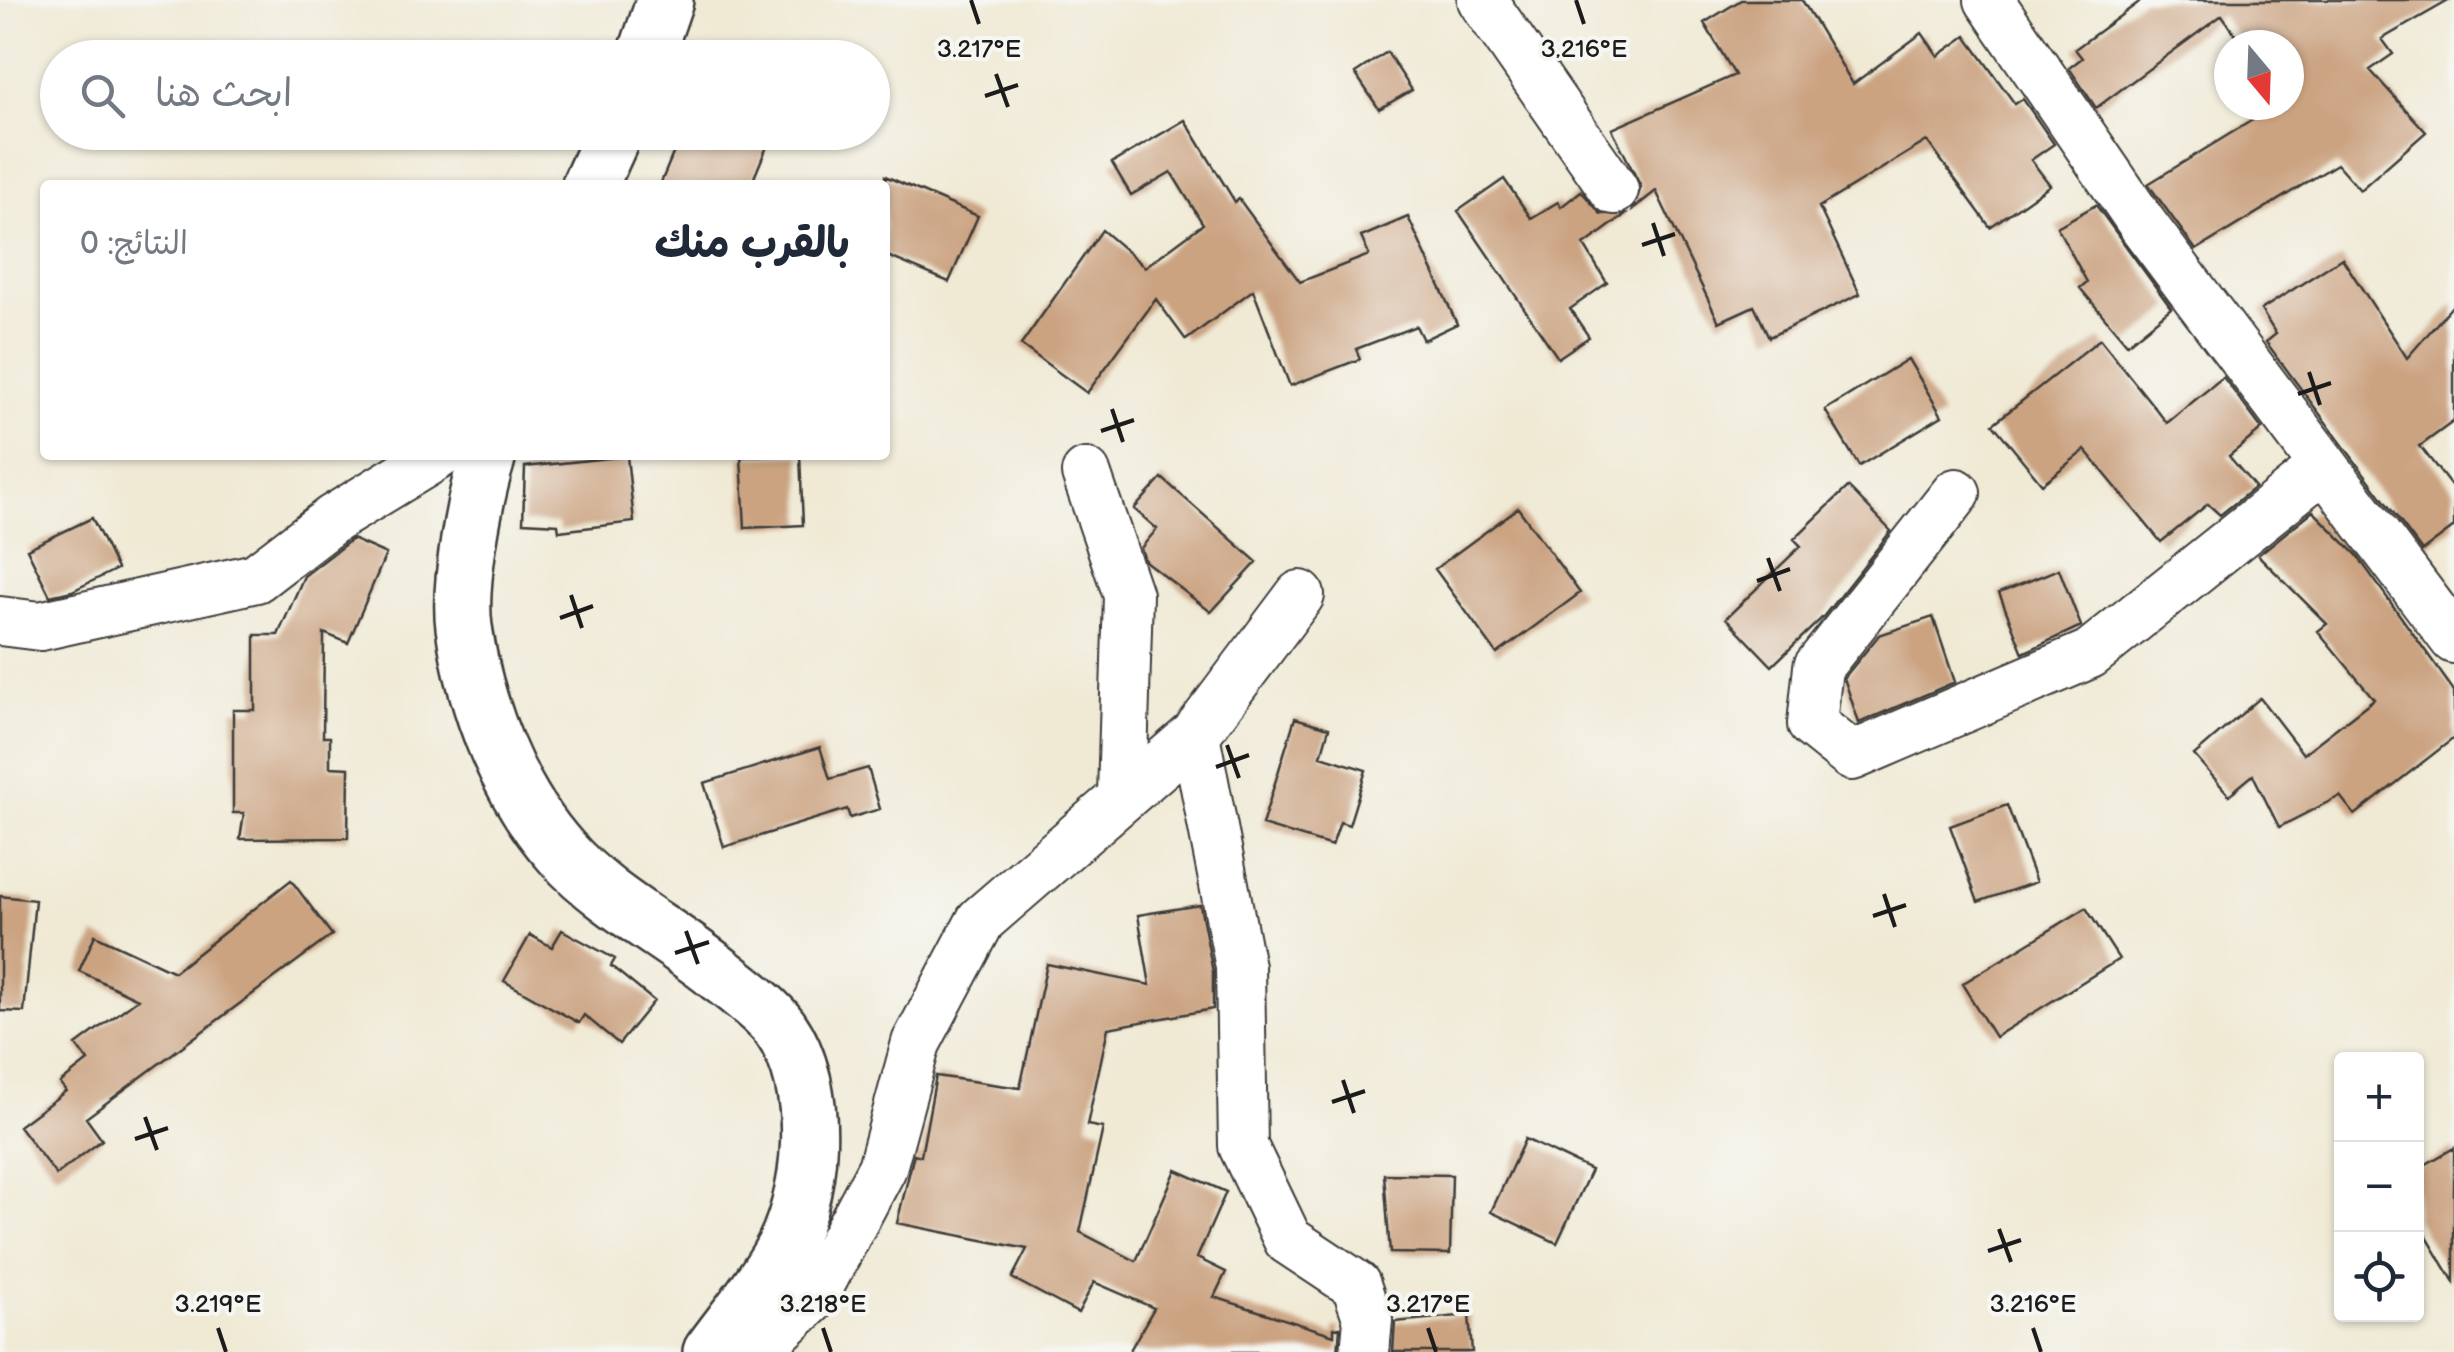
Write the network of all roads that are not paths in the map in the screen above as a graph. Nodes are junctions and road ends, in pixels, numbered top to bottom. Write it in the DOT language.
graph roads {
  1 [pos="664,0"];
  2 [pos="1482,0"];
  3 [pos="1989,0"];
  4 [pos="651,40"];
  5 [pos="606,150"];
  6 [pos="592,180"];
  7 [pos="1614,190"];
  8 [pos="430,460"];
  9 [pos="487,460"];
  10 [pos="2324,467"];
  11 [pos="1086,473"];
  12 [pos="1956,493"];
  13 [pos="1300,595"];
  14 [pos="0,621"];
  15 [pos="2454,639"];
  16 [pos="1196,735"];
  17 [pos="1122,795"];
  18 [pos="710,1352"];
  19 [pos="755,1352"];
  20 [pos="1365,1352"];
  1 -- 4 [label="main road"];
  2 -- 7 [label="street"];
  3 -- 10 [label="street"];
  5 -- 6 [label="main road"];
  8 -- 14 [label="street"];
  9 -- 18 [label="main road"];
  10 -- 12 [label="street"];
  10 -- 15 [label="street"];
  11 -- 17 [label="street"];
  13 -- 16 [label="street"];
  16 -- 17 [label="street"];
  16 -- 20 [label="street"];
  17 -- 19 [label="street"];
}
